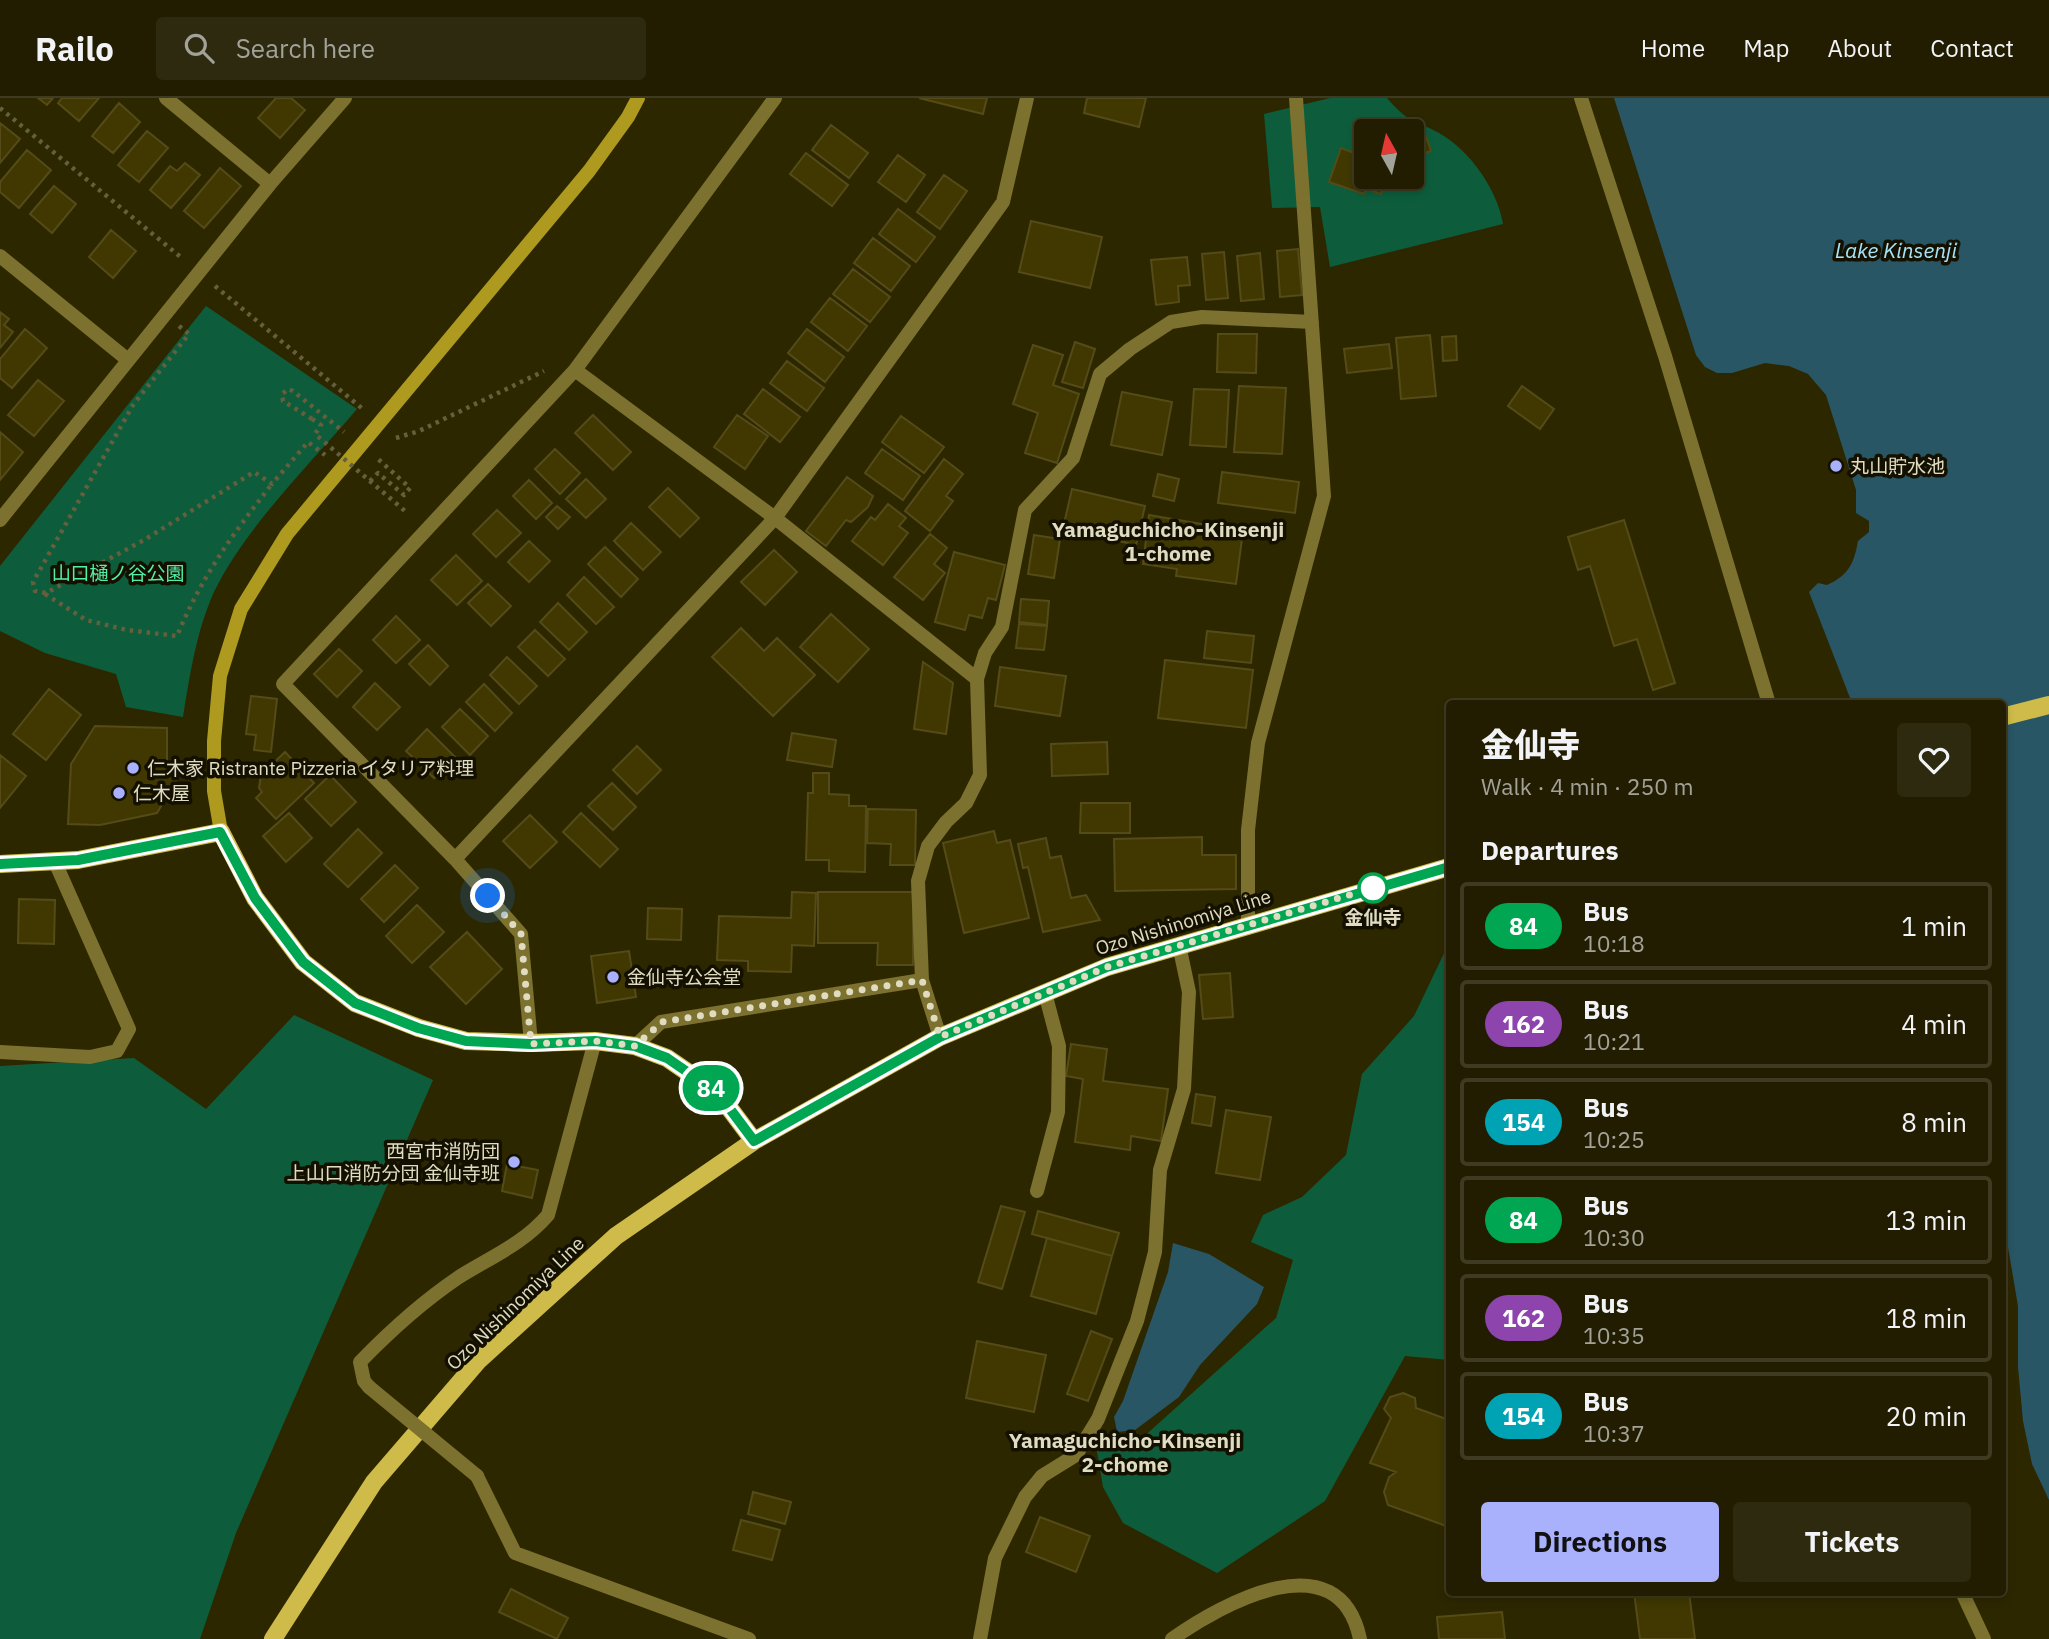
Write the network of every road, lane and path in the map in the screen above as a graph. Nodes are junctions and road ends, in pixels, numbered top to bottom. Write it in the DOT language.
graph roads {
  1 [pos="166,98"];
  2 [pos="345,98"];
  3 [pos="638,98"];
  4 [pos="775,98"];
  5 [pos="1027,98"];
  6 [pos="1296,98"];
  7 [pos="1581,98"];
  8 [pos="0,108"];
  9 [pos="270,184"];
  10 [pos="0,256"];
  11 [pos="188,262"];
  12 [pos="211,283"];
  13 [pos="1312,322"];
  14 [pos="183,342"];
  15 [pos="128,360"];
  16 [pos="546,370"];
  17 [pos="575,370"];
  18 [pos="365,411"];
  19 [pos="347,434"];
  20 [pos="395,438"];
  21 [pos="327,457"];
  22 [pos="377,458"];
  23 [pos="370,481"];
  24 [pos="272,484"];
  25 [pos="405,511"];
  26 [pos="775,518"];
  27 [pos="0,520"];
  28 [pos="44,594"];
  29 [pos="977,679"];
  30 [pos="1768,700"];
  31 [pos="2049,705"];
  32 [pos="2006,716"];
  33 [pos="220,832"];
  34 [pos="455,859"];
  35 [pos="55,862"];
  36 [pos="0,864"];
  37 [pos="1446,868"];
  38 [pos="1248,923"];
  39 [pos="1179,945"];
  40 [pos="922,980"];
  41 [pos="1045,993"];
  42 [pos="940,1037"];
  43 [pos="595,1041"];
  44 [pos="531,1044"];
  45 [pos="635,1046"];
  46 [pos="0,1052"];
  47 [pos="754,1141"];
  48 [pos="1037,1191"];
  49 [pos="1964,1596"];
  50 [pos="273,1639"];
  51 [pos="748,1639"];
  52 [pos="980,1639"];
  53 [pos="1172,1639"];
  54 [pos="1360,1639"];
  55 [pos="1984,1639"];
  1 -- 9 [label="street"];
  2 -- 9 [label="street"];
  3 -- 33 [label="street"];
  4 -- 17 [label="street"];
  5 -- 26 [label="street"];
  6 -- 13 [label="street"];
  7 -- 30 [label="street"];
  8 -- 11 [label="path"];
  9 -- 15 [label="street"];
  10 -- 15 [label="street"];
  12 -- 18 [label="path"];
  13 -- 29 [label="street"];
  13 -- 38 [label="street"];
  14 -- 28 [label="path"];
  15 -- 27 [label="street"];
  16 -- 20 [label="path"];
  17 -- 26 [label="street"];
  17 -- 34 [label="street"];
  19 -- 23 [label="path, bridge"];
  21 -- 24 [label="path"];
  22 -- 23 [label="path"];
  23 -- 25 [label="path, bridge"];
  24 -- 28 [label="path"];
  24 -- 28 [label="path"];
  26 -- 29 [label="street"];
  26 -- 34 [label="street"];
  29 -- 40 [label="street"];
  31 -- 32 [label="main road"];
  33 -- 35 [label="main road"];
  33 -- 44 [label="main road"];
  34 -- 44 [label="street"];
  35 -- 36 [label="main road"];
  35 -- 46 [label="street"];
  37 -- 38 [label="main road, Ozo Nishinomiya Line"];
  38 -- 39 [label="main road, Ozo Nishinomiya Line"];
  39 -- 41 [label="main road, Ozo Nishinomiya Line"];
  39 -- 52 [label="street"];
  40 -- 42 [label="street"];
  40 -- 45 [label="street"];
  41 -- 42 [label="main road, Ozo Nishinomiya Line"];
  41 -- 48 [label="street"];
  42 -- 47 [label="main road, Ozo Nishinomiya Line"];
  43 -- 44 [label="main road"];
  43 -- 45 [label="main road"];
  43 -- 51 [label="street, bridge"];
  45 -- 47 [label="main road"];
  47 -- 50 [label="main road, Ozo Nishinomiya Line"];
  49 -- 55 [label="street"];
  53 -- 54 [label="street"];
}
